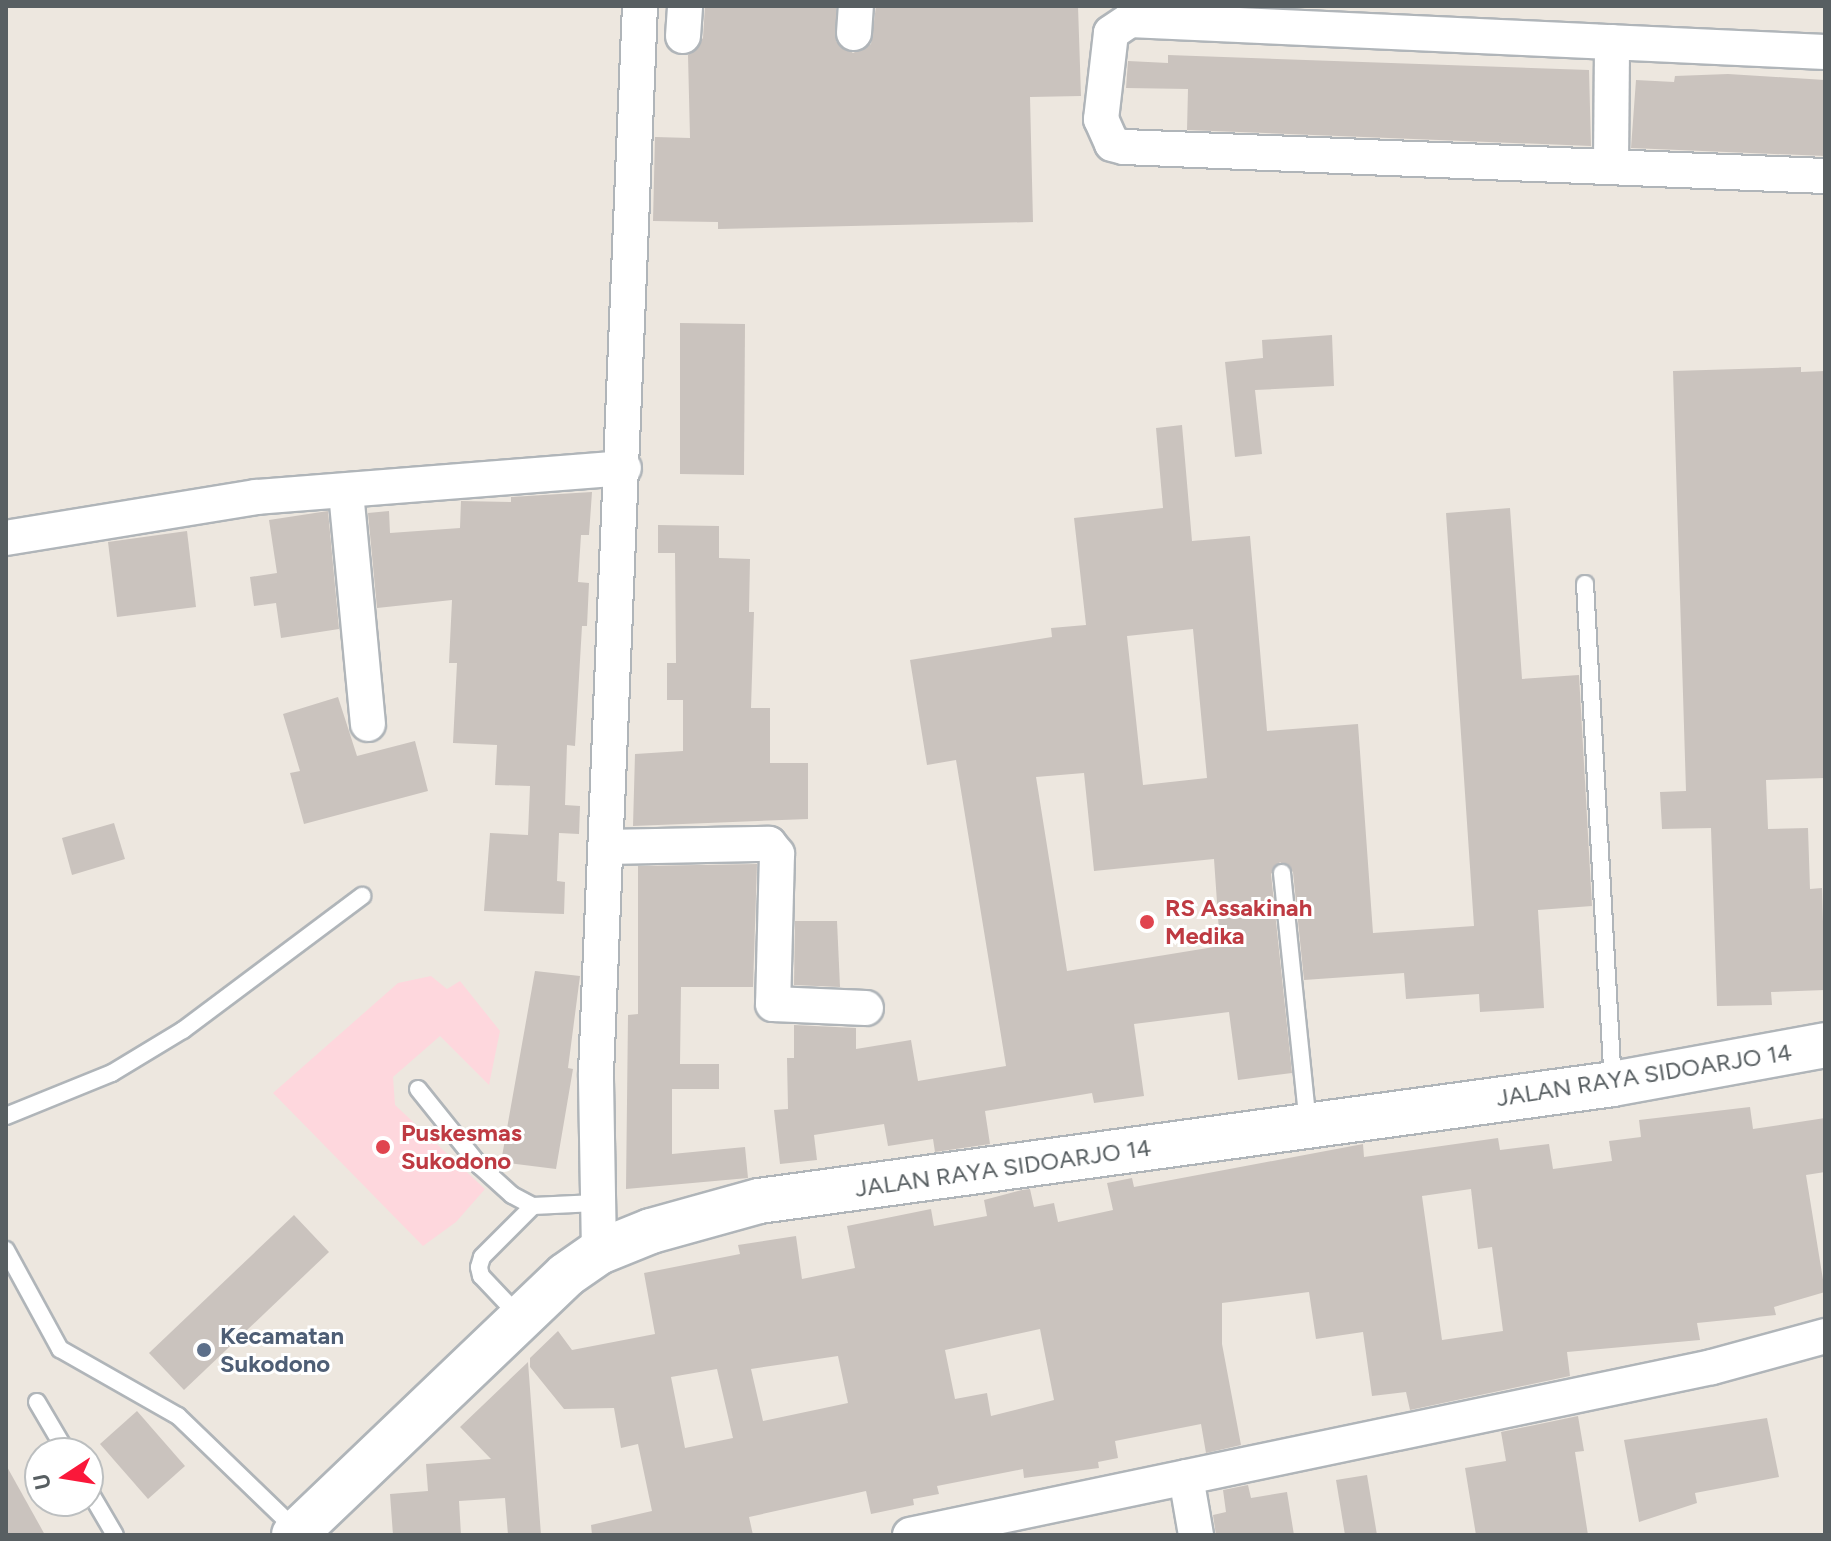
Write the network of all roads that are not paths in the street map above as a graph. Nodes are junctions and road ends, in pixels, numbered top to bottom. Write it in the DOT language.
graph roads {
  1 [pos="640,6"];
  2 [pos="1612,42"];
  3 [pos="1825,52"];
  4 [pos="1611,164"];
  5 [pos="1825,176"];
  6 [pos="624,468"];
  7 [pos="346,492"];
  8 [pos="6,538"];
  9 [pos="1585,584"];
  10 [pos="368,724"];
  11 [pos="606,847"];
  12 [pos="1282,873"];
  13 [pos="362,896"];
  14 [pos="866,1008"];
  15 [pos="1825,1045"];
  16 [pos="1613,1084"];
  17 [pos="418,1089"];
  18 [pos="6,1116"];
  19 [pos="1308,1125"];
  20 [pos="596,1203"];
  21 [pos="533,1206"];
  22 [pos="6,1250"];
  23 [pos="599,1252"];
  24 [pos="519,1316"];
  25 [pos="1825,1336"];
  26 [pos="37,1402"];
  27 [pos="58,1437"];
  28 [pos="1186,1477"];
  29 [pos="104,1516"];
  30 [pos="964,1529"];
  31 [pos="295,1533"];
  32 [pos="115,1535"];
  33 [pos="910,1535"];
  34 [pos="1196,1535"];
  1 -- 6 [label="street"];
  2 -- 3 [label="street"];
  2 -- 4 [label="street"];
  2 -- 4 [label="street"];
  4 -- 5 [label="street"];
  6 -- 7 [label="street"];
  6 -- 11 [label="street"];
  7 -- 8 [label="street"];
  7 -- 10 [label="street"];
  9 -- 16 [label="lane"];
  11 -- 14 [label="street"];
  11 -- 20 [label="street"];
  12 -- 19 [label="lane"];
  13 -- 18 [label="lane"];
  15 -- 16 [label="main road, JALAN RAYA SIDOARJO 14"];
  16 -- 19 [label="main road, JALAN RAYA SIDOARJO 14"];
  17 -- 21 [label="lane"];
  19 -- 23 [label="main road, JALAN RAYA SIDOARJO 14"];
  20 -- 21 [label="lane"];
  20 -- 23 [label="street"];
  21 -- 24 [label="lane"];
  22 -- 31 [label="lane"];
  23 -- 24 [label="main road, JALAN RAYA SIDOARJO 14"];
  24 -- 31 [label="main road, JALAN RAYA SIDOARJO 14"];
  25 -- 28 [label="street"];
  26 -- 27 [label="lane"];
  28 -- 30 [label="street"];
  28 -- 34 [label="street"];
  29 -- 32 [label="lane"];
  30 -- 33 [label="street"];
}
